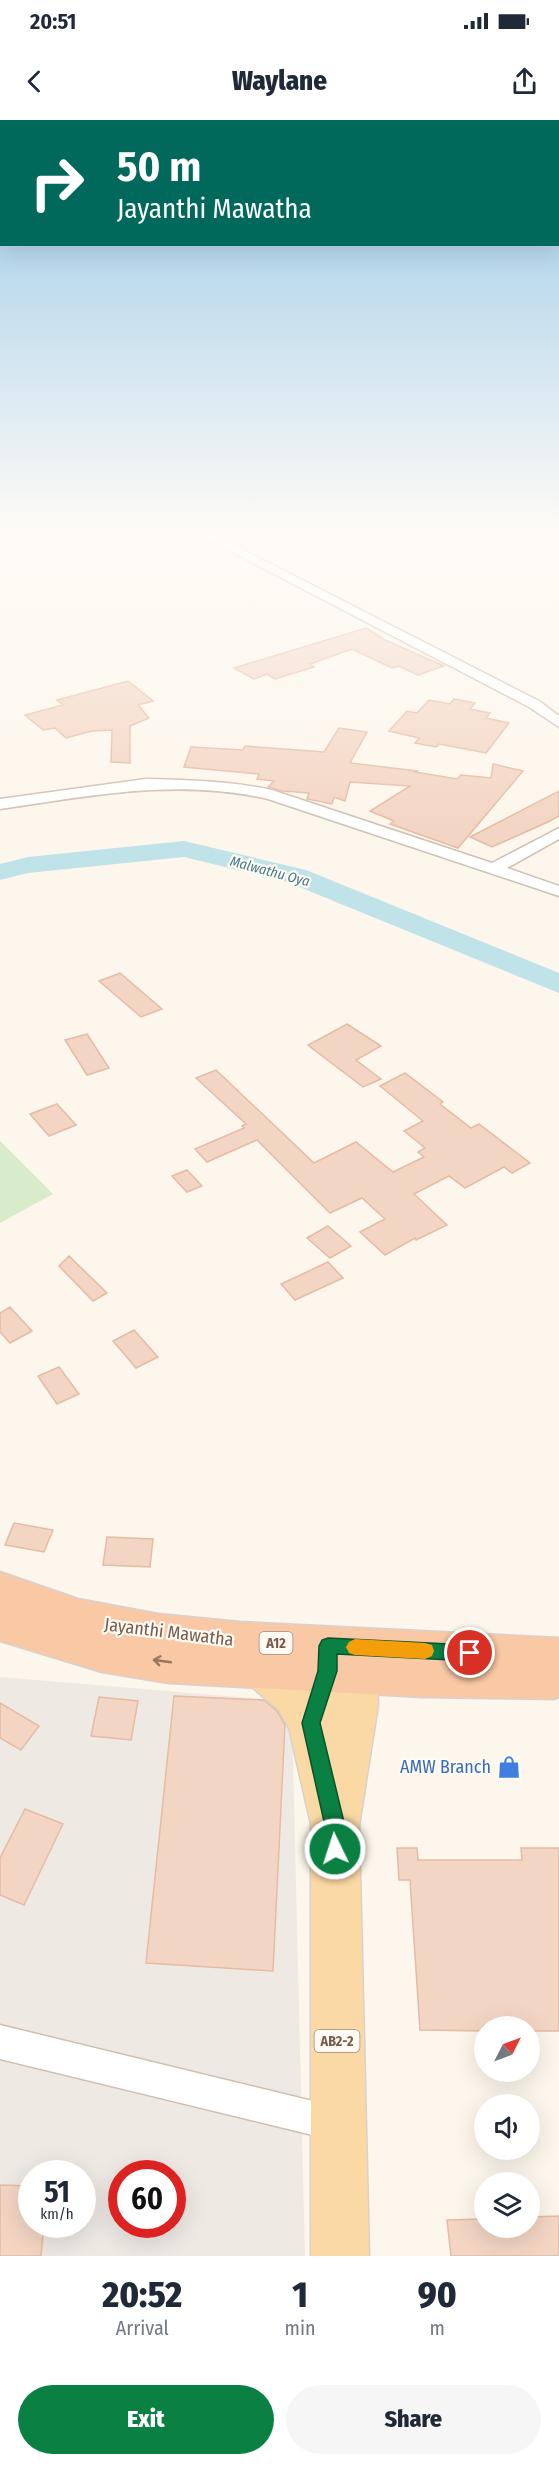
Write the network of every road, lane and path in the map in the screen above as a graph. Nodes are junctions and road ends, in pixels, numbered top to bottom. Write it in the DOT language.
graph roads {
  1 [pos="386,628"];
  2 [pos="559,723"];
  3 [pos="0,804"];
  4 [pos="559,833"];
  5 [pos="494,869"];
  6 [pos="559,891"];
  7 [pos="0,1590"];
  8 [pos="0,1622"];
  9 [pos="559,1658"];
  10 [pos="341,1659"];
  11 [pos="262,1668"];
  12 [pos="423,1677"];
  13 [pos="559,1679"];
  14 [pos="332,1726"];
  15 [pos="0,2042"];
  16 [pos="337,2124"];
  17 [pos="340,2256"];
  1 -- 2 [label="street"];
  3 -- 5 [label="street"];
  4 -- 5 [label="street"];
  5 -- 6 [label="street"];
  7 -- 10 [label="highway, Jayanthi Mawatha / A12"];
  11 -- 8 [label="highway, Jayanthi Mawatha / A12, one-way"];
  9 -- 10 [label="highway, Jayanthi Mawatha / A12"];
  10 -- 11 [label="highway, Jayanthi Mawatha / A12"];
  10 -- 12 [label="highway, Jayanthi Mawatha / A12"];
  10 -- 14 [label="main road, AB2-2"];
  11 -- 14 [label="main road"];
  12 -- 13 [label="highway, Jayanthi Mawatha / A12"];
  12 -- 14 [label="main road"];
  14 -- 16 [label="main road, AB2-2"];
  15 -- 16 [label="street"];
  16 -- 17 [label="main road, AB2-2"];
}
